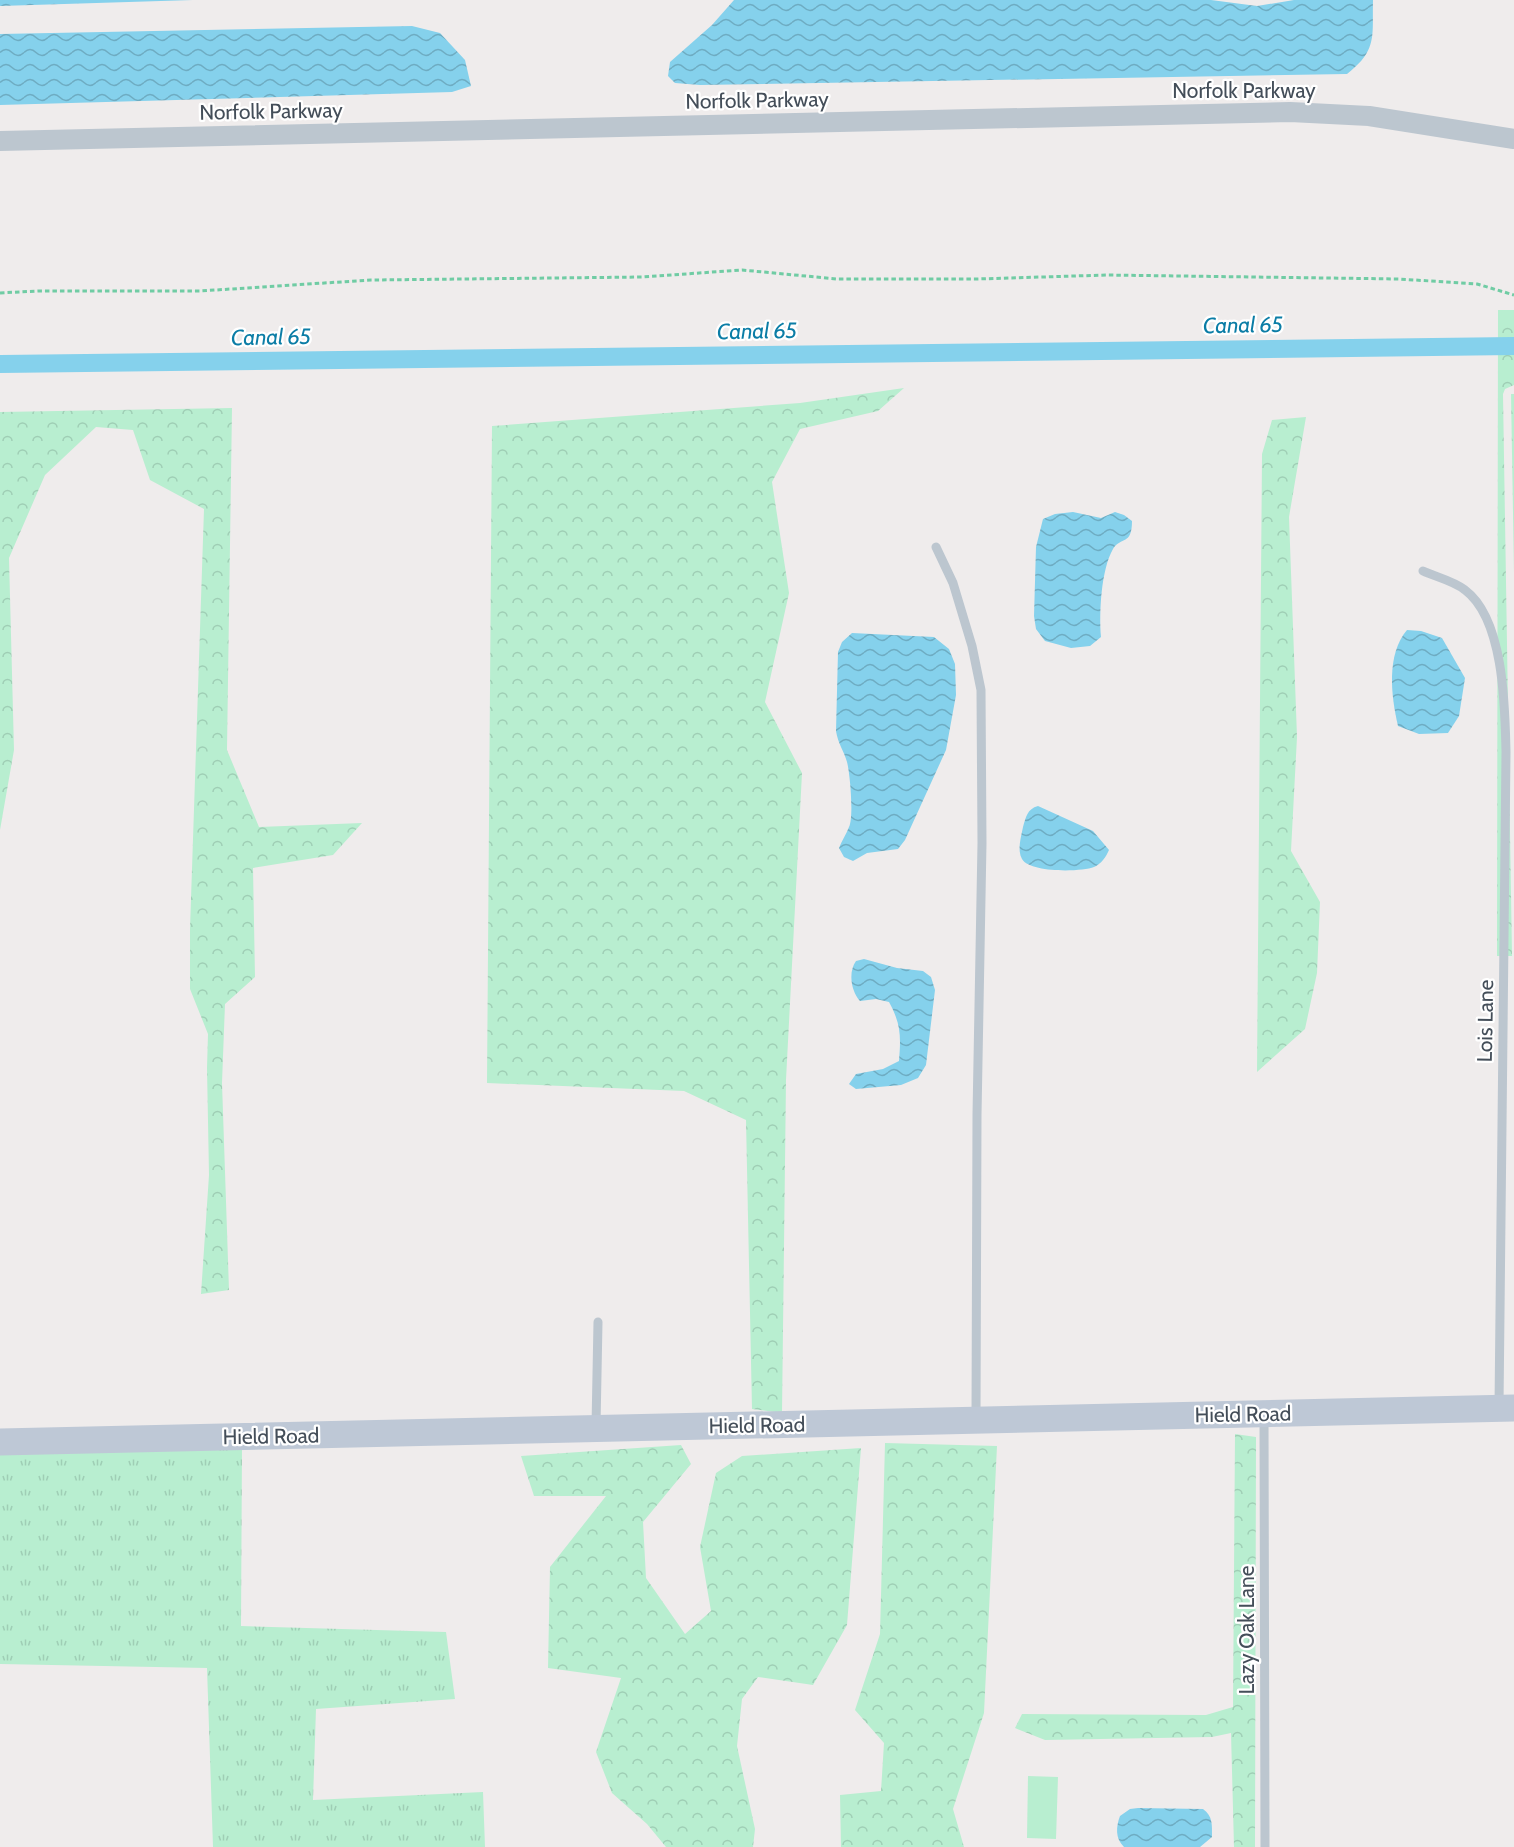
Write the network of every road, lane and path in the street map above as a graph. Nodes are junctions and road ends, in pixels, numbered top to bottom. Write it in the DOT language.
graph roads {
  1 [pos="1514,139"];
  2 [pos="0,141"];
  3 [pos="0,293"];
  4 [pos="1514,295"];
  5 [pos="936,547"];
  6 [pos="1423,571"];
  7 [pos="598,1322"];
  8 [pos="1507,1408"];
  9 [pos="1264,1414"];
  10 [pos="976,1420"];
  11 [pos="596,1429"];
  12 [pos="0,1442"];
  13 [pos="1265,1847"];
  1 -- 2 [label="street, Norfolk Parkway"];
  3 -- 4 [label="path"];
  5 -- 10 [label="lane"];
  6 -- 8 [label="lane, Lois Lane"];
  7 -- 11 [label="lane"];
  8 -- 9 [label="street, Hield Road"];
  9 -- 10 [label="street, Hield Road"];
  9 -- 13 [label="lane, Lazy Oak Lane"];
  10 -- 11 [label="street, Hield Road"];
  11 -- 12 [label="street, Hield Road"];
}
